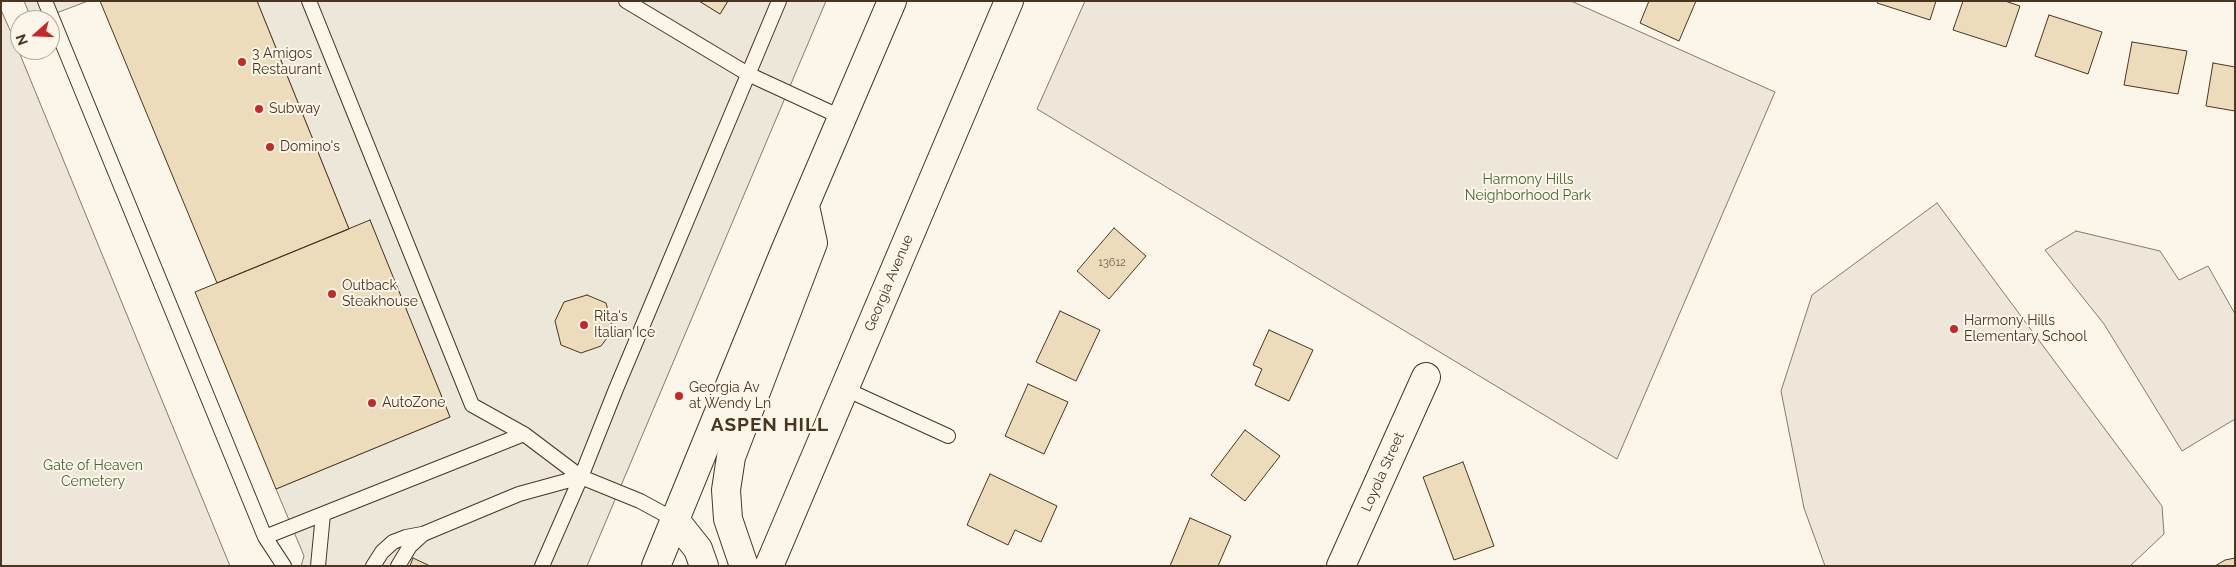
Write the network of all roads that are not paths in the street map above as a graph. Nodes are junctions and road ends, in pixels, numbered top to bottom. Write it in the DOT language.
graph roads {
  1 [pos="45,1"];
  2 [pos="309,1"];
  3 [pos="626,1"];
  4 [pos="779,1"];
  5 [pos="892,1"];
  6 [pos="1009,1"];
  7 [pos="748,74"];
  8 [pos="843,118"];
  9 [pos="805,206"];
  10 [pos="1426,378"];
  11 [pos="843,388"];
  12 [pos="524,434"];
  13 [pos="948,436"];
  14 [pos="581,477"];
  15 [pos="323,514"];
  16 [pos="675,520"];
  17 [pos="423,534"];
  18 [pos="265,537"];
  19 [pos="284,566"];
  20 [pos="318,566"];
  21 [pos="373,566"];
  22 [pos="398,566"];
  23 [pos="542,566"];
  24 [pos="656,566"];
  25 [pos="704,566"];
  26 [pos="744,566"];
  27 [pos="769,566"];
  28 [pos="1340,566"];
  1 -- 18 [label="lane"];
  2 -- 12 [label="lane"];
  3 -- 7 [label="lane"];
  4 -- 7 [label="lane"];
  5 -- 8 [label="main road"];
  6 -- 11 [label="main road, Georgia Avenue"];
  7 -- 8 [label="lane"];
  7 -- 14 [label="lane"];
  8 -- 9 [label="main road"];
  9 -- 16 [label="main road"];
  9 -- 26 [label="main road"];
  10 -- 28 [label="main road, Loyola Street"];
  11 -- 13 [label="lane"];
  11 -- 27 [label="main road, Georgia Avenue"];
  12 -- 14 [label="lane"];
  12 -- 15 [label="lane"];
  14 -- 16 [label="lane"];
  14 -- 17 [label="lane"];
  14 -- 23 [label="lane"];
  15 -- 18 [label="lane"];
  15 -- 20 [label="lane"];
  16 -- 24 [label="main road"];
  16 -- 25 [label="main road"];
  17 -- 21 [label="lane"];
  17 -- 22 [label="lane"];
  18 -- 19 [label="lane"];
}
